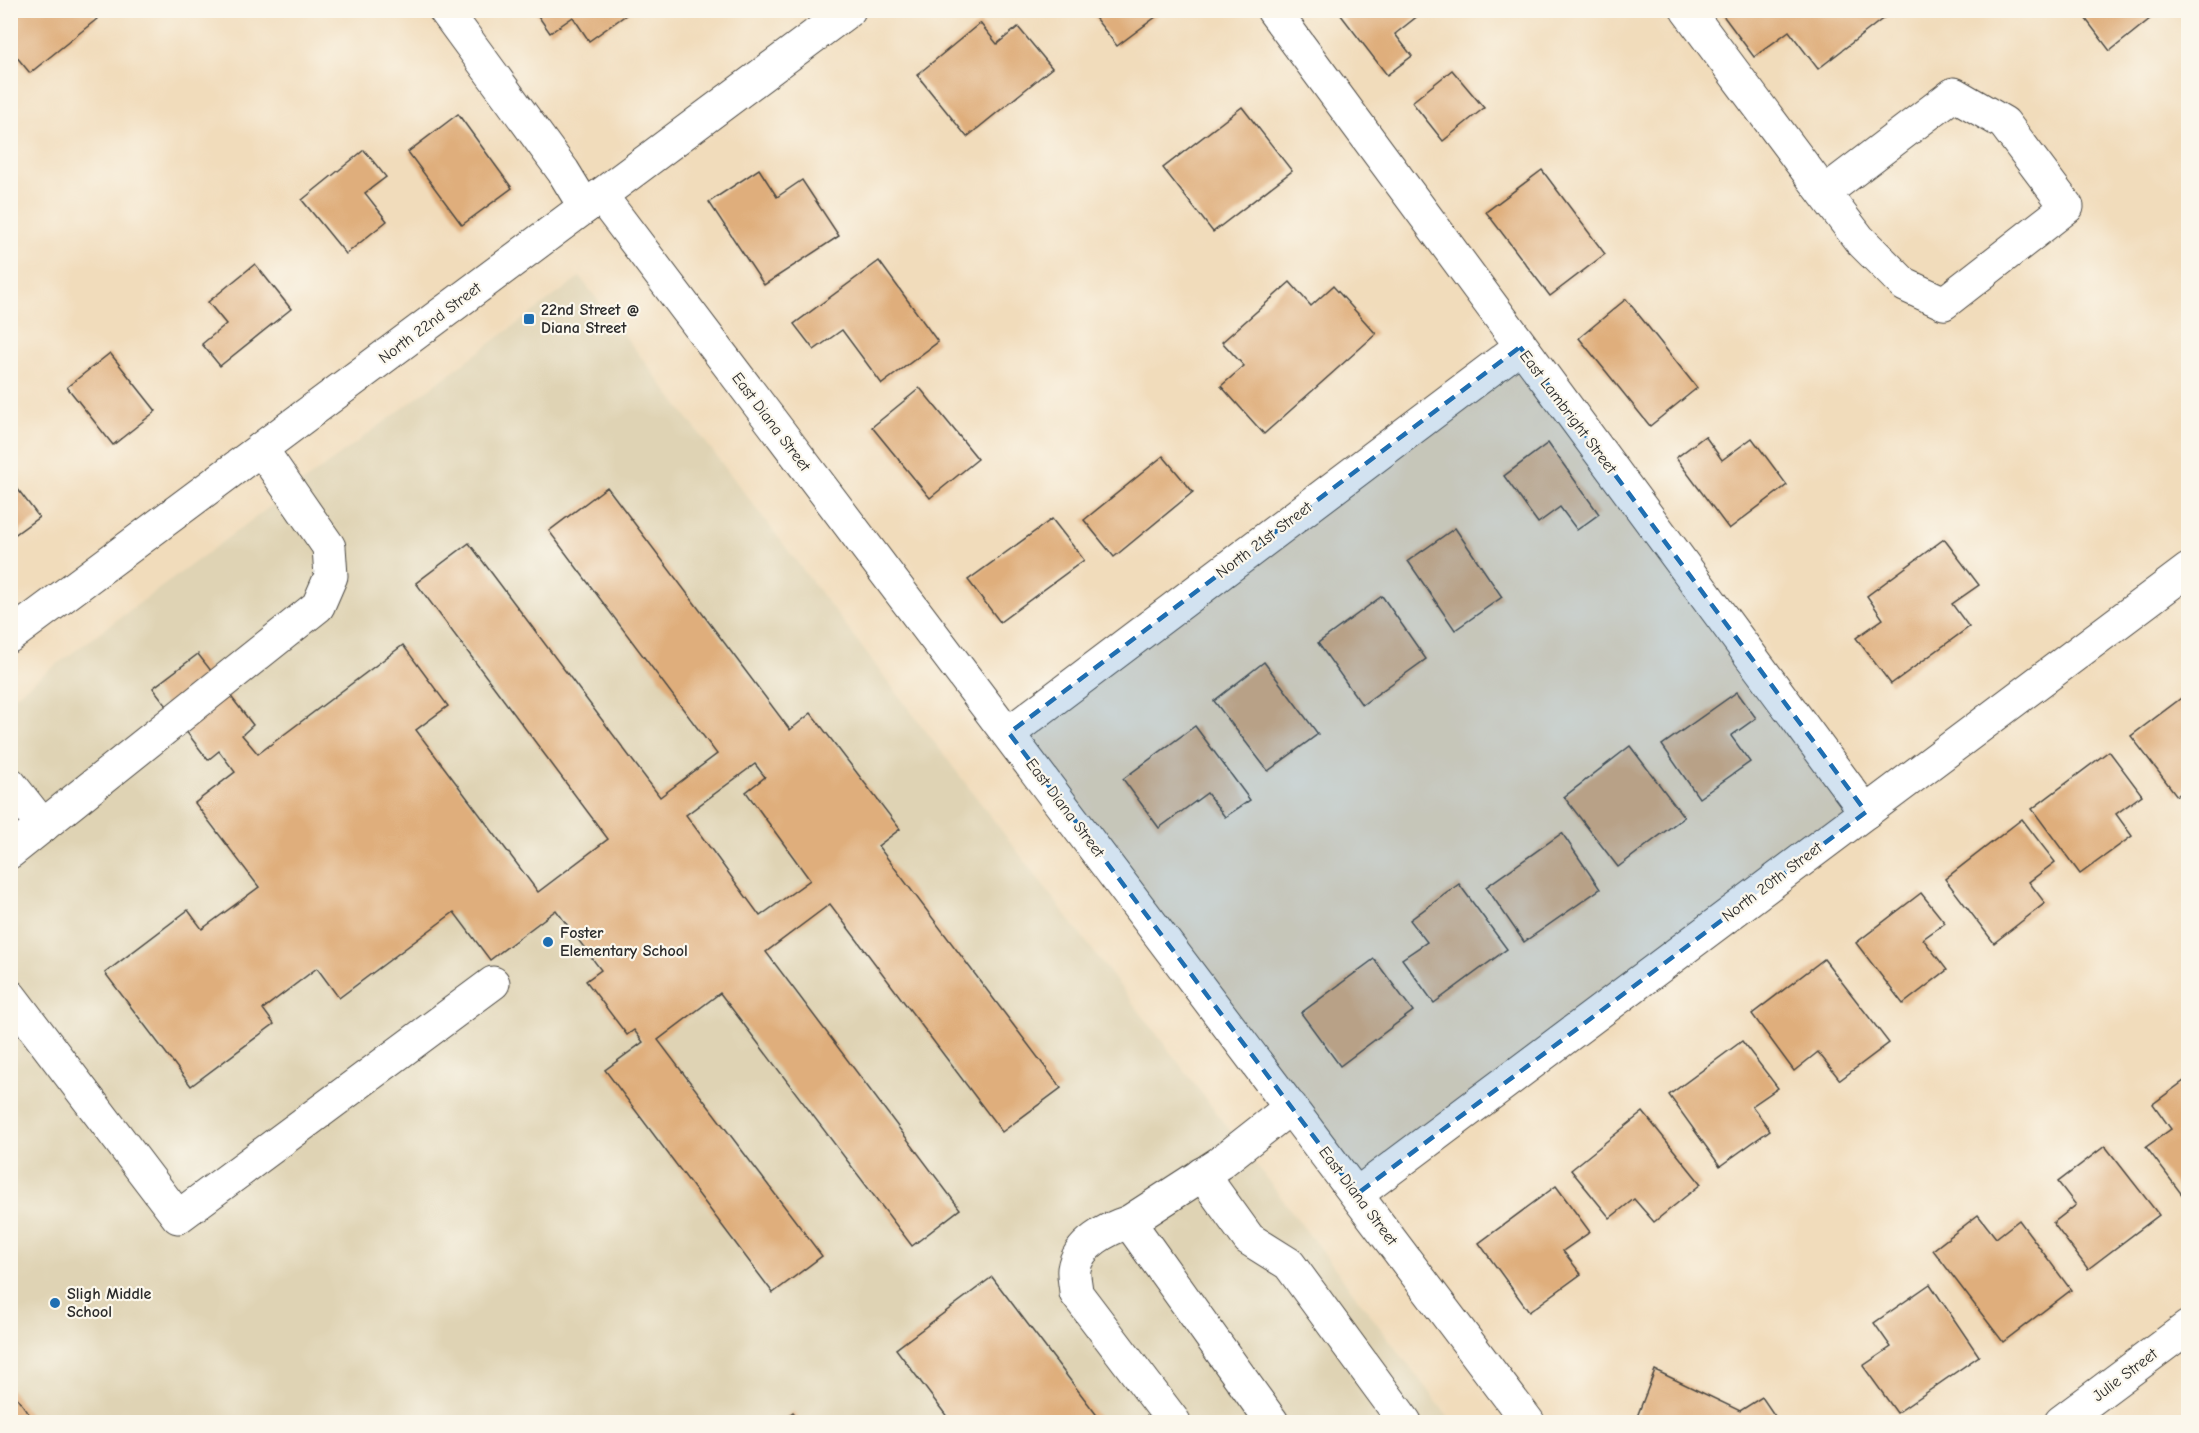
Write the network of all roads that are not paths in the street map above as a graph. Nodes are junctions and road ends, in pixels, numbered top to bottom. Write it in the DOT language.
graph roads {
  1 [pos="445,10"];
  2 [pos="849,10"];
  3 [pos="1273,10"];
  4 [pos="1687,10"];
  5 [pos="1824,194"];
  6 [pos="593,201"];
  7 [pos="1520,347"];
  8 [pos="261,449"];
  9 [pos="2188,570"];
  10 [pos="10,636"];
  11 [pos="1009,734"];
  12 [pos="10,784"];
  13 [pos="1866,812"];
  14 [pos="43,826"];
  15 [pos="10,852"];
  16 [pos="493,984"];
  17 [pos="10,996"];
  18 [pos="1291,1107"];
  19 [pos="1202,1174"];
  20 [pos="1357,1194"];
  21 [pos="1129,1222"];
  22 [pos="2188,1327"];
  23 [pos="1516,1418"];
  24 [pos="1174,1422"];
  25 [pos="1272,1422"];
  26 [pos="1405,1422"];
  27 [pos="2061,1422"];
  1 -- 6 [label="street, East Diana Street"];
  2 -- 6 [label="street, North 22nd Street"];
  3 -- 7 [label="street, East Lambright Street"];
  4 -- 5 [label="street"];
  5 -- 5 [label="street"];
  6 -- 8 [label="street, North 22nd Street"];
  6 -- 11 [label="street, East Diana Street"];
  7 -- 11 [label="street, North 21st Street"];
  7 -- 13 [label="street, East Lambright Street"];
  8 -- 10 [label="street, North 22nd Street"];
  8 -- 14 [label="street"];
  9 -- 13 [label="street, North 20th Street"];
  11 -- 18 [label="street, East Diana Street"];
  12 -- 14 [label="street"];
  13 -- 20 [label="street, North 20th Street"];
  14 -- 15 [label="street"];
  16 -- 17 [label="street"];
  18 -- 19 [label="street"];
  18 -- 20 [label="street, East Diana Street"];
  19 -- 21 [label="street"];
  19 -- 26 [label="street"];
  20 -- 23 [label="street, East Diana Street"];
  21 -- 24 [label="street"];
  21 -- 25 [label="street"];
  22 -- 27 [label="street, Julie Street"];
}
